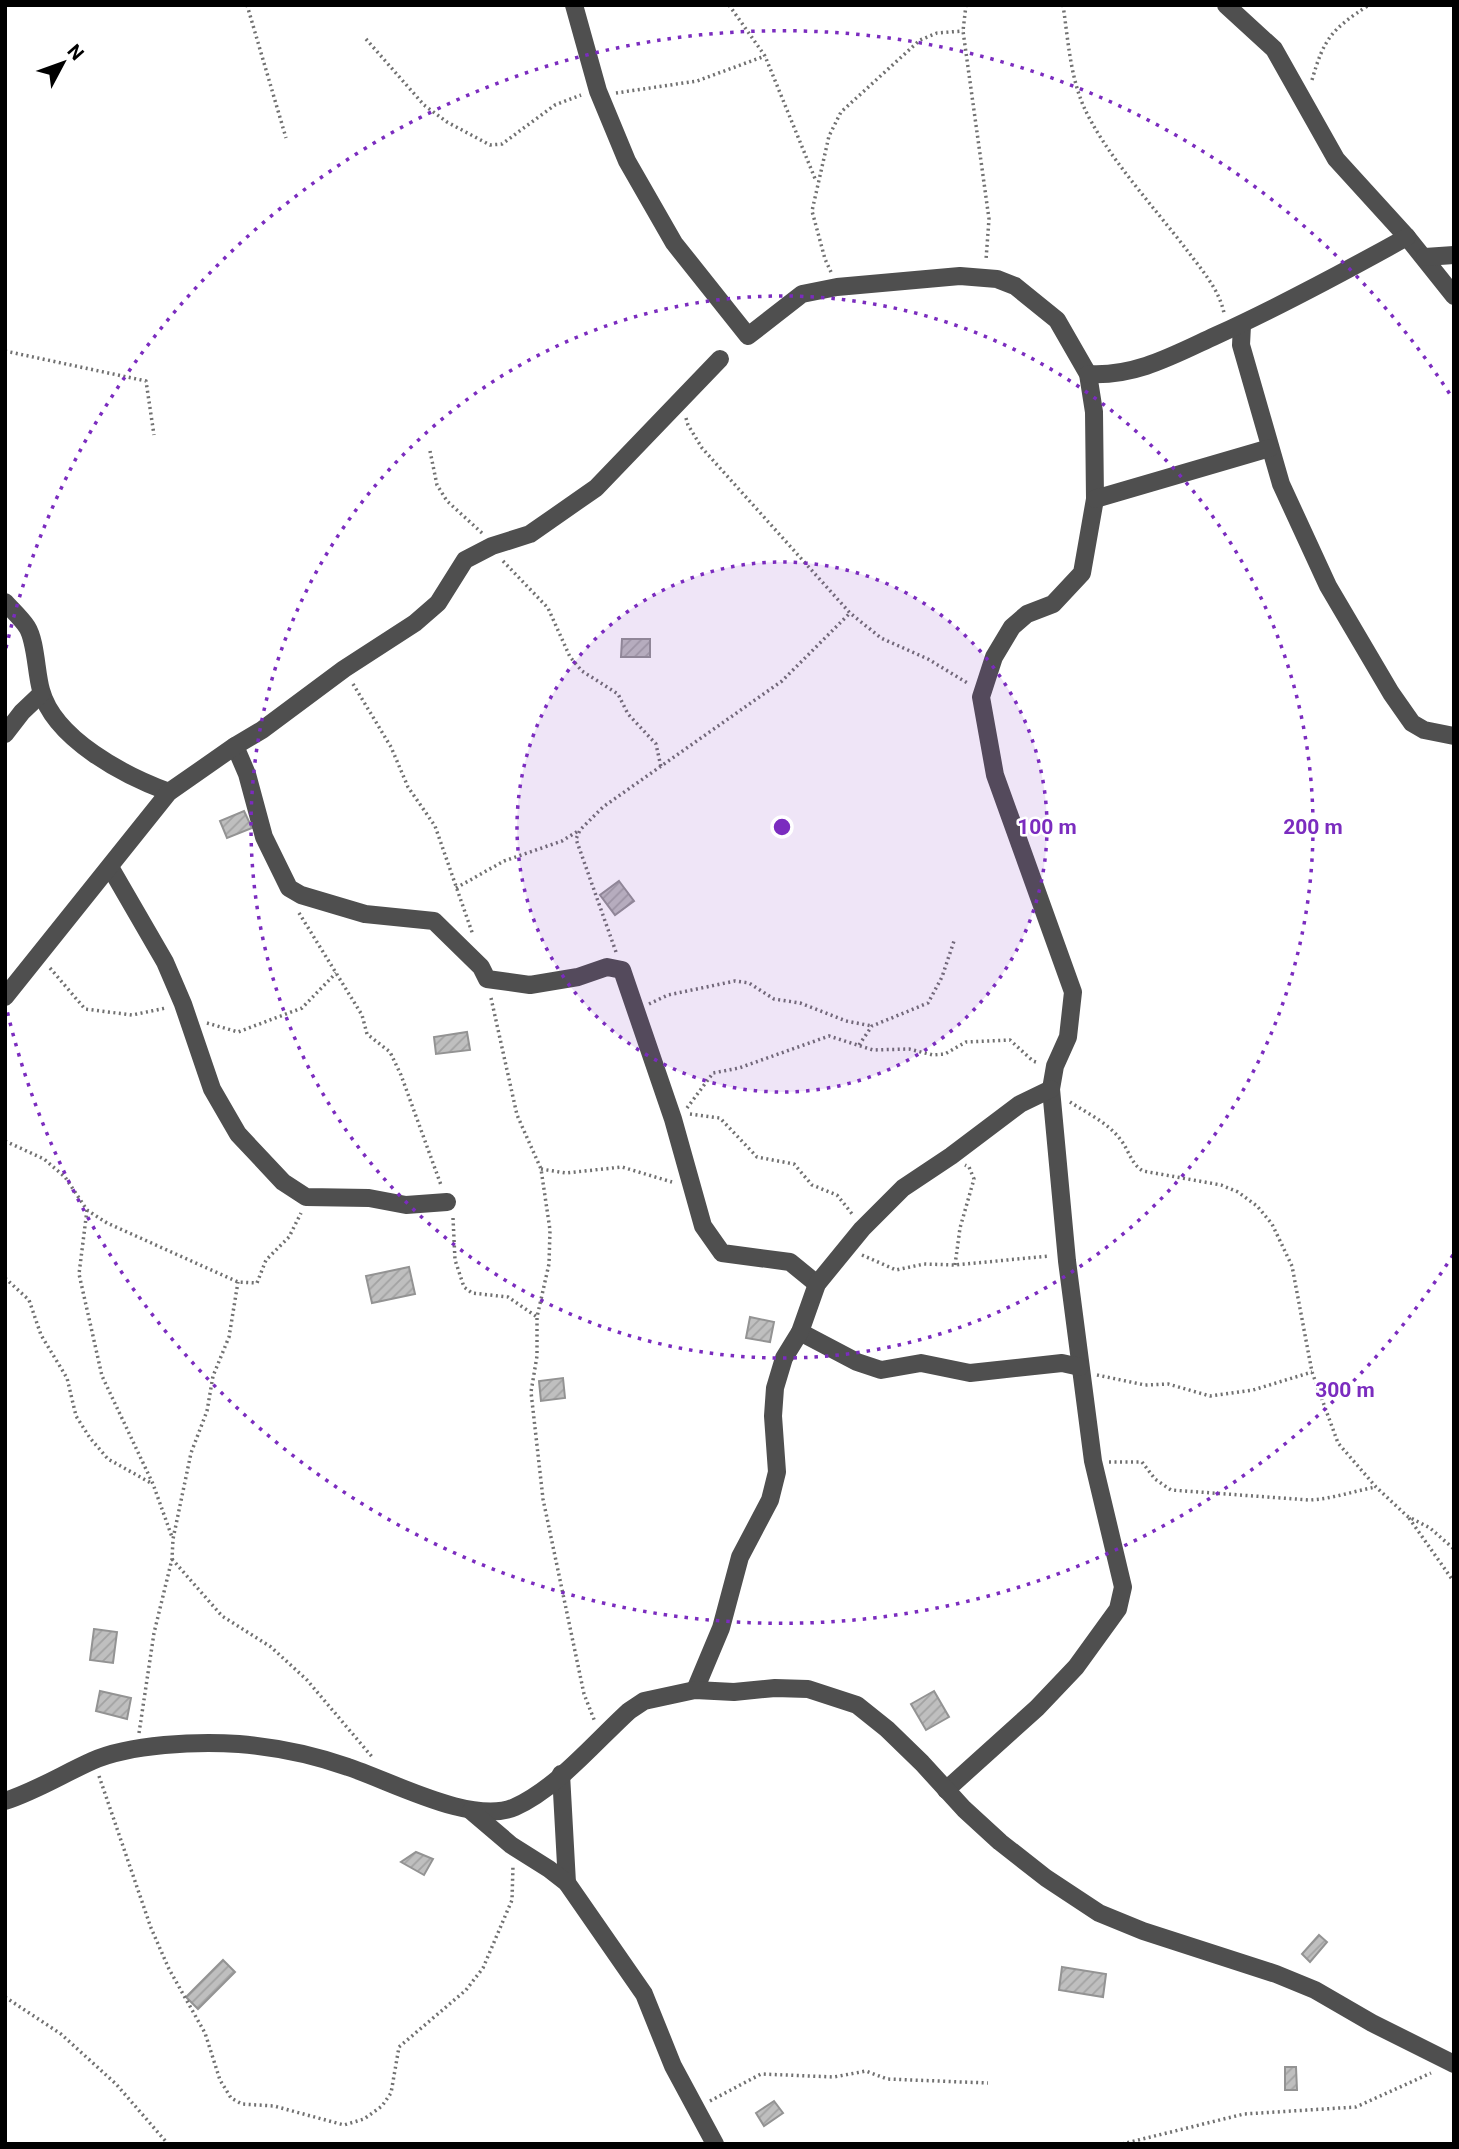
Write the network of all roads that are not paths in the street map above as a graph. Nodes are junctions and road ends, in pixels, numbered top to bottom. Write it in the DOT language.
graph roads {
  1 [pos="574,5"];
  2 [pos="1226,5"];
  3 [pos="1407,236"];
  4 [pos="1454,255"];
  5 [pos="1425,257"];
  6 [pos="1454,296"];
  7 [pos="1235,328"];
  8 [pos="720,359"];
  9 [pos="1088,374"];
  10 [pos="1270,447"];
  11 [pos="1095,499"];
  12 [pos="5,602"];
  13 [pos="41,694"];
  14 [pos="5,734"];
  15 [pos="1454,736"];
  16 [pos="235,746"];
  17 [pos="169,792"];
  18 [pos="110,867"];
  19 [pos="5,998"];
  20 [pos="1051,1089"];
  21 [pos="447,1202"];
  22 [pos="817,1284"];
  23 [pos="800,1332"];
  24 [pos="1080,1370"];
  25 [pos="695,1689"];
  26 [pos="561,1774"];
  27 [pos="946,1790"];
  28 [pos="5,1801"];
  29 [pos="471,1811"];
  30 [pos="566,1883"];
  31 [pos="1452,2064"];
  32 [pos="715,2144"];
  1 -- 9 [label="street"];
  2 -- 3 [label="street"];
  3 -- 5 [label="street"];
  3 -- 7 [label="street"];
  4 -- 5 [label="street"];
  5 -- 6 [label="street"];
  7 -- 9 [label="street"];
  7 -- 10 [label="street"];
  8 -- 16 [label="street"];
  9 -- 11 [label="street"];
  10 -- 11 [label="street"];
  10 -- 15 [label="street"];
  11 -- 20 [label="street"];
  12 -- 13 [label="street"];
  13 -- 14 [label="street"];
  13 -- 17 [label="street"];
  16 -- 17 [label="street"];
  16 -- 22 [label="street"];
  17 -- 18 [label="street"];
  18 -- 19 [label="street"];
  18 -- 21 [label="street"];
  20 -- 22 [label="street"];
  20 -- 24 [label="street"];
  22 -- 23 [label="street"];
  23 -- 24 [label="street"];
  23 -- 25 [label="street"];
  24 -- 27 [label="street"];
  25 -- 26 [label="street"];
  25 -- 27 [label="street"];
  26 -- 29 [label="street"];
  26 -- 30 [label="street"];
  27 -- 31 [label="street"];
  28 -- 29 [label="street"];
  29 -- 30 [label="street"];
  30 -- 32 [label="street"];
}
